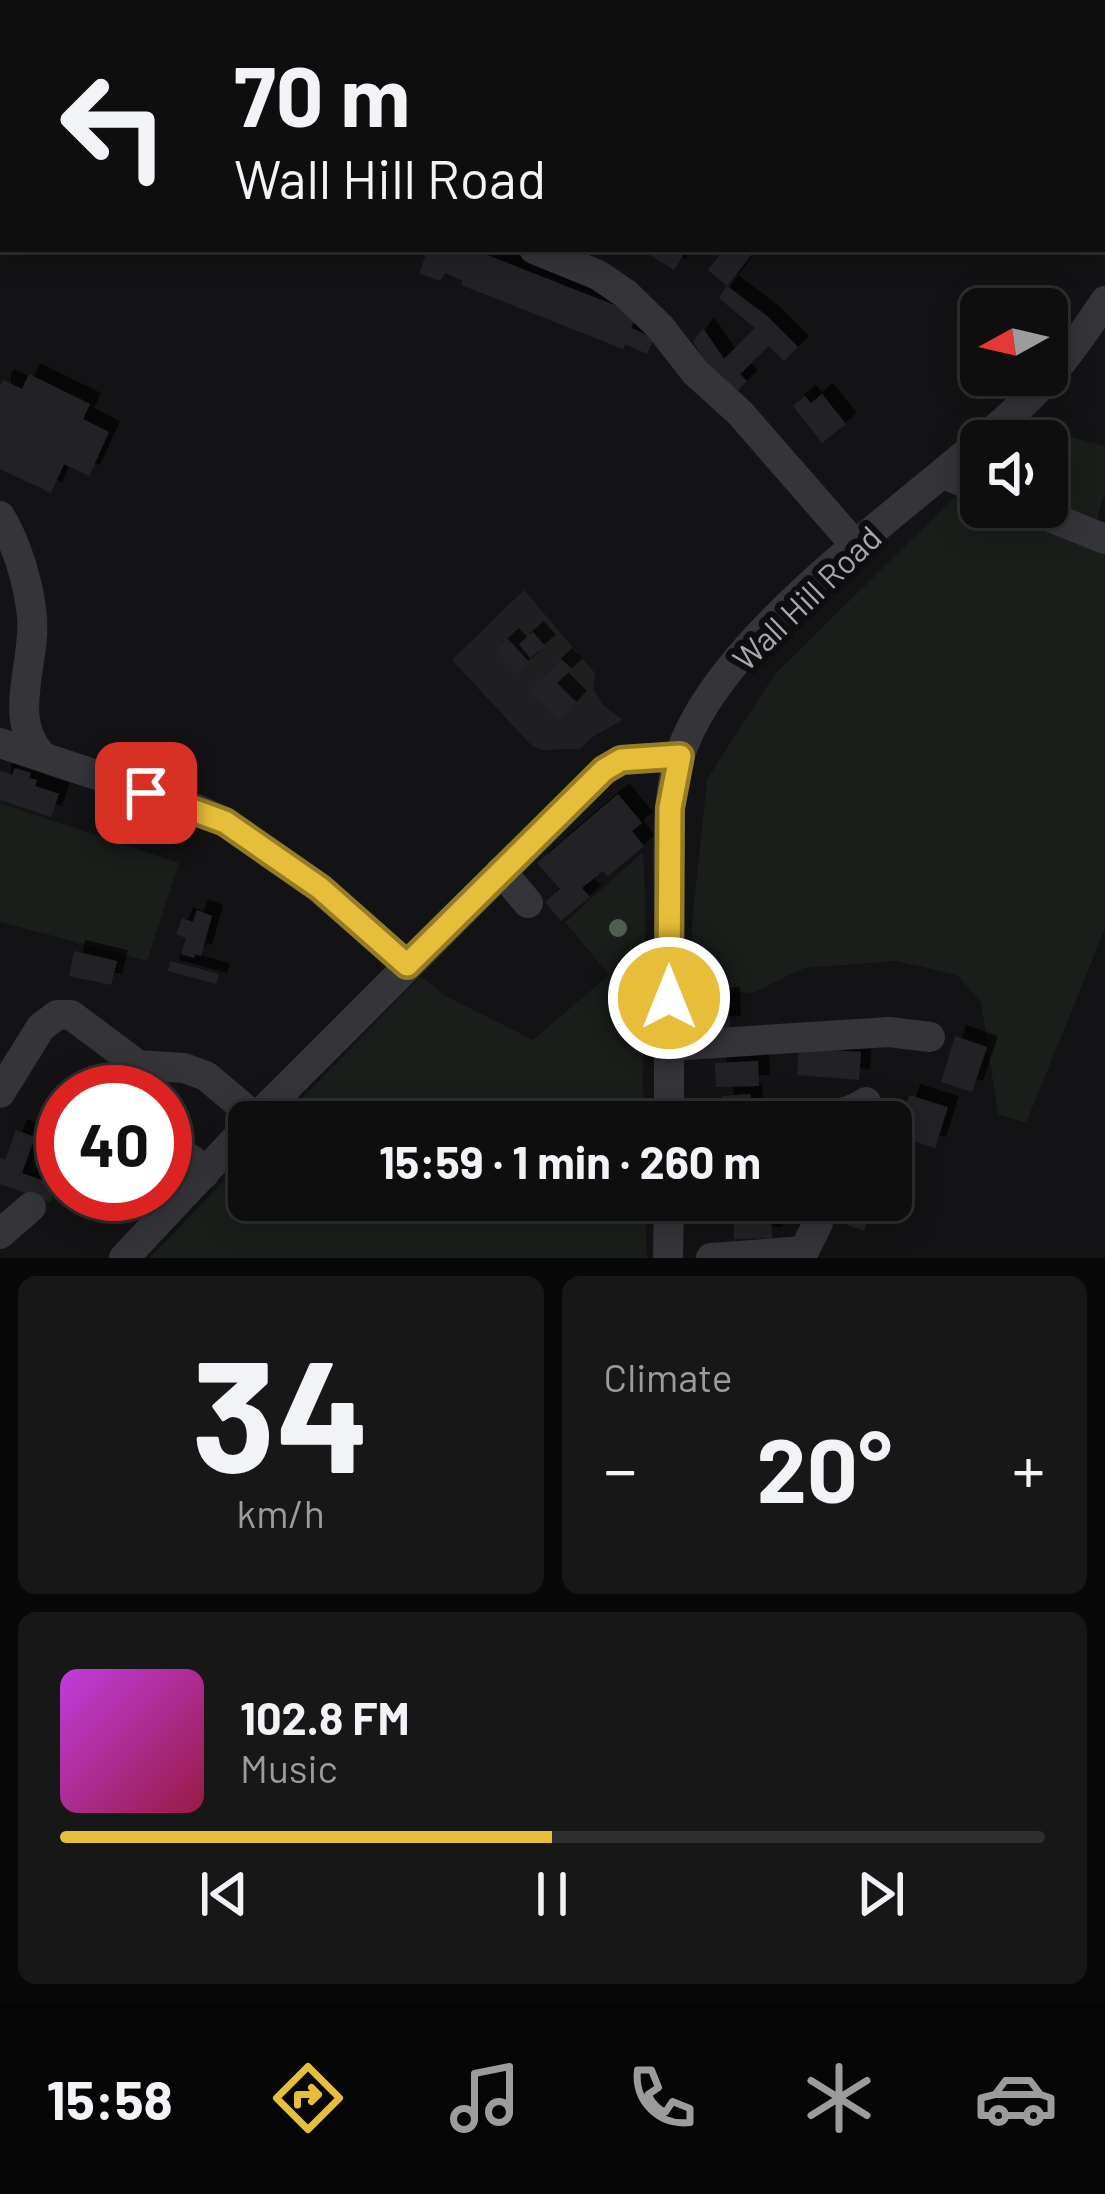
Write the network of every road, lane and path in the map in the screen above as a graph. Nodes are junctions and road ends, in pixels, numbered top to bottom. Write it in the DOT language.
graph roads {
  1 [pos="541,252"];
  2 [pos="1105,301"];
  3 [pos="943,474"];
  4 [pos="960,481"];
  5 [pos="0,516"];
  6 [pos="1068,524"];
  7 [pos="1105,539"];
  8 [pos="856,546"];
  9 [pos="0,743"];
  10 [pos="43,756"];
  11 [pos="680,756"];
  12 [pos="501,871"];
  13 [pos="528,903"];
  14 [pos="407,965"];
  15 [pos="930,1037"];
  16 [pos="669,1046"];
  17 [pos="0,1093"];
  18 [pos="231,1101"];
  19 [pos="273,1101"];
  20 [pos="669,1101"];
  21 [pos="228,1148"];
  22 [pos="192,1160"];
  23 [pos="204,1174"];
  24 [pos="32,1207"];
  25 [pos="669,1221"];
  26 [pos="818,1223"];
  27 [pos="0,1234"];
  28 [pos="124,1258"];
  29 [pos="668,1258"];
  30 [pos="711,1258"];
  1 -- 8 [label="street"];
  2 -- 3 [label="street, Wall Hill Road"];
  3 -- 4 [label="street"];
  3 -- 8 [label="street, Wall Hill Road"];
  5 -- 10 [label="street"];
  6 -- 7 [label="street"];
  8 -- 11 [label="street, Wall Hill Road"];
  9 -- 10 [label="street"];
  10 -- 14 [label="street"];
  11 -- 12 [label="street"];
  11 -- 16 [label="street, Wall Hill Road"];
  12 -- 13 [label="street"];
  12 -- 14 [label="street"];
  14 -- 19 [label="street"];
  15 -- 16 [label="street"];
  16 -- 20 [label="street, Wall Hill Road"];
  17 -- 18 [label="street"];
  21 -- 23 [label="street"];
  22 -- 23 [label="street"];
  23 -- 28 [label="street"];
  24 -- 27 [label="street"];
  25 -- 29 [label="street"];
  26 -- 30 [label="street"];
}
